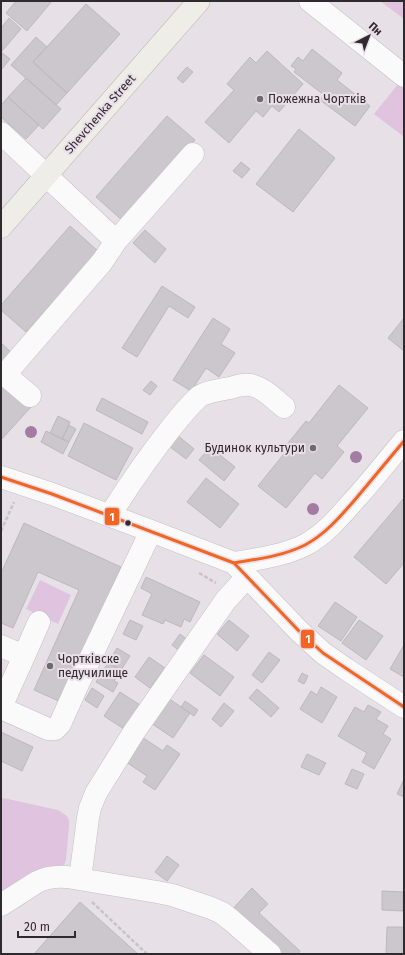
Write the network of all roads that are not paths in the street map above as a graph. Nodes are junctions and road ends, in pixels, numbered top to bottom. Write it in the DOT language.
graph roads {
  1 [pos="199,1"];
  2 [pos="310,1"];
  3 [pos="404,76"];
  4 [pos="1,133"];
  5 [pos="193,154"];
  6 [pos="47,176"];
  7 [pos="1,227"];
  8 [pos="116,241"];
  9 [pos="30,396"];
  10 [pos="284,407"];
  11 [pos="404,441"];
  12 [pos="1,477"];
  13 [pos="110,516"];
  14 [pos="151,531"];
  15 [pos="240,570"];
  16 [pos="39,622"];
  17 [pos="1,646"];
  18 [pos="24,656"];
  19 [pos="1,707"];
  20 [pos="404,707"];
  21 [pos="80,879"];
  22 [pos="1,904"];
  23 [pos="270,954"];
  1 -- 6 [label="main road, Shevchenka Street"];
  2 -- 3 [label="street"];
  4 -- 6 [label="street"];
  5 -- 8 [label="street"];
  6 -- 7 [label="main road, Shevchenka Street"];
  6 -- 8 [label="street"];
  8 -- 9 [label="street"];
  10 -- 13 [label="street"];
  11 -- 15 [label="street"];
  12 -- 13 [label="street"];
  13 -- 14 [label="street"];
  14 -- 15 [label="street"];
  14 -- 19 [label="street"];
  15 -- 20 [label="street"];
  15 -- 21 [label="street"];
  16 -- 18 [label="street"];
  17 -- 18 [label="street"];
  18 -- 19 [label="street"];
  21 -- 22 [label="street"];
  21 -- 23 [label="street"];
}
